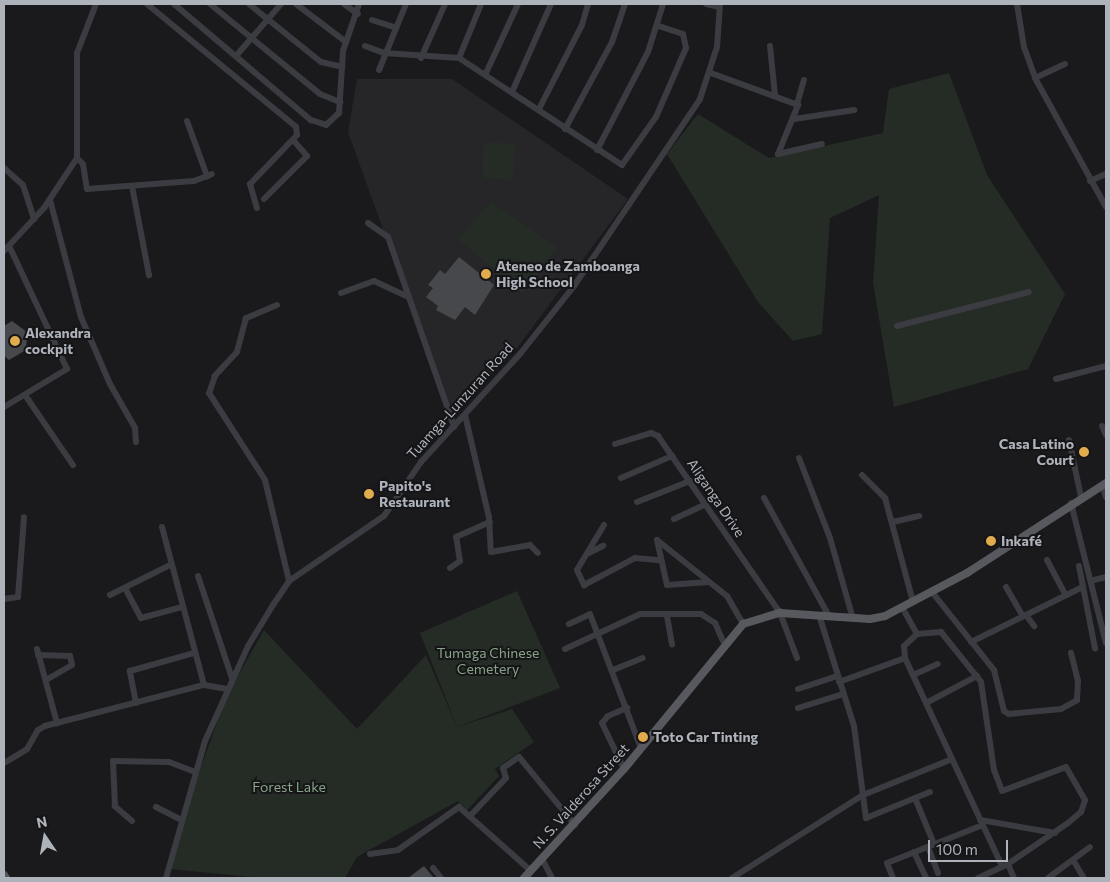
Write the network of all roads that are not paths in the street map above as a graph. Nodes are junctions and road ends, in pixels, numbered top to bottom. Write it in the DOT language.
graph roads {
  1 [pos="96,4"];
  2 [pos="148,4"];
  3 [pos="174,4"];
  4 [pos="210,4"];
  5 [pos="248,4"];
  6 [pos="281,4"];
  7 [pos="344,4"];
  8 [pos="359,4"];
  9 [pos="404,4"];
  10 [pos="445,4"];
  11 [pos="481,4"];
  12 [pos="518,4"];
  13 [pos="552,4"];
  14 [pos="588,4"];
  15 [pos="625,4"];
  16 [pos="663,4"];
  17 [pos="706,4"];
  18 [pos="1017,4"];
  19 [pos="300,5"];
  20 [pos="719,5"];
  21 [pos="358,14"];
  22 [pos="268,20"];
  23 [pos="372,20"];
  24 [pos="658,26"];
  25 [pos="396,28"];
  26 [pos="252,38"];
  27 [pos="346,42"];
  28 [pos="365,46"];
  29 [pos="770,46"];
  30 [pos="384,53"];
  31 [pos="236,56"];
  32 [pos="421,58"];
  33 [pos="459,58"];
  34 [pos="1066,64"];
  35 [pos="342,67"];
  36 [pos="379,70"];
  37 [pos="486,73"];
  38 [pos="710,73"];
  39 [pos="1035,78"];
  40 [pos="804,80"];
  41 [pos="512,92"];
  42 [pos="775,95"];
  43 [pos="340,102"];
  44 [pos="798,104"];
  45 [pos="539,110"];
  46 [pos="854,110"];
  47 [pos="794,119"];
  48 [pos="187,121"];
  49 [pos="565,129"];
  50 [pos="293,140"];
  51 [pos="822,144"];
  52 [pos="597,150"];
  53 [pos="77,158"];
  54 [pos="4,168"];
  55 [pos="1106,174"];
  56 [pos="1090,181"];
  57 [pos="132,186"];
  58 [pos="264,199"];
  59 [pos="50,200"];
  60 [pos="1106,207"];
  61 [pos="257,208"];
  62 [pos="34,219"];
  63 [pos="368,223"];
  64 [pos="9,246"];
  65 [pos="4,251"];
  66 [pos="149,275"];
  67 [pos="1029,292"];
  68 [pos="341,293"];
  69 [pos="408,297"];
  70 [pos="277,305"];
  71 [pos="897,326"];
  72 [pos="1106,366"];
  73 [pos="1056,378"];
  74 [pos="25,395"];
  75 [pos="4,407"];
  76 [pos="465,415"];
  77 [pos="1102,426"];
  78 [pos="454,427"];
  79 [pos="1106,435"];
  80 [pos="1069,440"];
  81 [pos="136,442"];
  82 [pos="615,444"];
  83 [pos="672,456"];
  84 [pos="799,458"];
  85 [pos="73,465"];
  86 [pos="862,476"];
  87 [pos="621,478"];
  88 [pos="690,481"];
  89 [pos="1104,484"];
  90 [pos="1081,497"];
  91 [pos="1106,497"];
  92 [pos="764,498"];
  93 [pos="637,502"];
  94 [pos="1071,503"];
  95 [pos="704,505"];
  96 [pos="919,516"];
  97 [pos="24,517"];
  98 [pos="674,519"];
  99 [pos="490,522"];
  100 [pos="893,522"];
  101 [pos="604,525"];
  102 [pos="162,527"];
  103 [pos="603,546"];
  104 [pos="588,553"];
  105 [pos="538,554"];
  106 [pos="660,560"];
  107 [pos="1047,560"];
  108 [pos="172,564"];
  109 [pos="1080,566"];
  110 [pos="450,568"];
  111 [pos="198,576"];
  112 [pos="1106,577"];
  113 [pos="1094,580"];
  114 [pos="290,581"];
  115 [pos="709,582"];
  116 [pos="1006,587"];
  117 [pos="1083,587"];
  118 [pos="125,588"];
  119 [pos="932,592"];
  120 [pos="110,595"];
  121 [pos="1066,595"];
  122 [pos="4,599"];
  123 [pos="913,602"];
  124 [pos="182,607"];
  125 [pos="902,607"];
  126 [pos="780,612"];
  127 [pos="819,615"];
  128 [pos="667,616"];
  129 [pos="829,616"];
  130 [pos="1024,616"];
  131 [pos="854,618"];
  132 [pos="569,624"];
  133 [pos="743,624"];
  134 [pos="1034,626"];
  135 [pos="598,632"];
  136 [pos="917,634"];
  137 [pos="971,642"];
  138 [pos="1106,643"];
  139 [pos="724,644"];
  140 [pos="672,645"];
  141 [pos="1095,648"];
  142 [pos="565,649"];
  143 [pos="194,653"];
  144 [pos="1071,653"];
  145 [pos="643,658"];
  146 [pos="797,658"];
  147 [pos="905,658"];
  148 [pos="938,664"];
  149 [pos="613,670"];
  150 [pos="913,675"];
  151 [pos="977,676"];
  152 [pos="232,678"];
  153 [pos="838,679"];
  154 [pos="46,680"];
  155 [pos="204,685"];
  156 [pos="226,689"];
  157 [pos="798,689"];
  158 [pos="843,694"];
  159 [pos="136,703"];
  160 [pos="926,703"];
  161 [pos="627,708"];
  162 [pos="798,708"];
  163 [pos="57,723"];
  164 [pos="641,748"];
  165 [pos="952,758"];
  166 [pos="4,763"];
  167 [pos="624,769"];
  168 [pos="195,772"];
  169 [pos="930,792"];
  170 [pos="863,795"];
  171 [pos="915,798"];
  172 [pos="156,807"];
  173 [pos="470,816"];
  174 [pos="180,819"];
  175 [pos="132,821"];
  176 [pos="982,823"];
  177 [pos="575,825"];
  178 [pos="1055,833"];
  179 [pos="931,846"];
  180 [pos="1090,847"];
  181 [pos="914,852"];
  182 [pos="370,854"];
  183 [pos="542,858"];
  184 [pos="1073,860"];
  185 [pos="1005,865"];
  186 [pos="433,868"];
  187 [pos="531,871"];
  188 [pos="938,873"];
  189 [pos="166,876"];
  190 [pos="159,878"];
  191 [pos="441,878"];
  192 [pos="524,878"];
  193 [pos="552,878"];
  194 [pos="732,878"];
  195 [pos="893,878"];
  196 [pos="926,878"];
  197 [pos="978,878"];
  198 [pos="1014,878"];
  199 [pos="1049,878"];
  200 [pos="1084,878"];
  1 -- 53 [label="street"];
  2 -- 50 [label="street"];
  3 -- 31 [label="street"];
  4 -- 26 [label="street"];
  5 -- 22 [label="street"];
  6 -- 22 [label="street"];
  7 -- 21 [label="street"];
  8 -- 21 [label="street"];
  9 -- 25 [label="street"];
  10 -- 32 [label="street"];
  11 -- 33 [label="street"];
  12 -- 37 [label="street"];
  13 -- 41 [label="street"];
  14 -- 45 [label="street"];
  15 -- 49 [label="street"];
  16 -- 24 [label="street"];
  17 -- 20 [label="street"];
  18 -- 39 [label="street"];
  19 -- 27 [label="street"];
  20 -- 38 [label="street, Tuamga-Lunzuran Road"];
  21 -- 27 [label="street"];
  22 -- 26 [label="street"];
  22 -- 35 [label="street"];
  23 -- 25 [label="street"];
  24 -- 52 [label="street"];
  24 -- 52 [label="street"];
  25 -- 30 [label="street"];
  26 -- 31 [label="street"];
  26 -- 43 [label="street"];
  27 -- 35 [label="street"];
  28 -- 30 [label="street"];
  29 -- 42 [label="street"];
  30 -- 32 [label="street"];
  30 -- 36 [label="street"];
  31 -- 43 [label="street"];
  32 -- 33 [label="street"];
  33 -- 37 [label="street"];
  34 -- 39 [label="street"];
  35 -- 43 [label="street"];
  37 -- 41 [label="street"];
  38 -- 42 [label="street"];
  38 -- 76 [label="street, Tuamga-Lunzuran Road"];
  39 -- 56 [label="street"];
  40 -- 44 [label="street"];
  41 -- 45 [label="street"];
  42 -- 44 [label="street"];
  44 -- 47 [label="street"];
  45 -- 49 [label="street"];
  46 -- 47 [label="street"];
  47 -- 51 [label="street"];
  48 -- 57 [label="street"];
  49 -- 52 [label="street"];
  50 -- 58 [label="street"];
  50 -- 61 [label="street"];
  53 -- 57 [label="street"];
  53 -- 59 [label="street"];
  54 -- 62 [label="street"];
  55 -- 56 [label="street"];
  56 -- 60 [label="street"];
  57 -- 66 [label="street"];
  59 -- 62 [label="street"];
  59 -- 81 [label="street"];
  62 -- 64 [label="street"];
  63 -- 69 [label="street"];
  64 -- 65 [label="street"];
  64 -- 74 [label="street"];
  67 -- 71 [label="street"];
  68 -- 69 [label="street"];
  69 -- 78 [label="street"];
  70 -- 114 [label="street"];
  72 -- 73 [label="street"];
  74 -- 75 [label="street"];
  74 -- 85 [label="street"];
  76 -- 78 [label="street, Tuamga-Lunzuran Road"];
  76 -- 99 [label="street"];
  77 -- 79 [label="street"];
  78 -- 114 [label="street, Tuamga-Lunzuran Road"];
  80 -- 90 [label="street"];
  82 -- 83 [label="street, Aliganga Drive"];
  83 -- 87 [label="street"];
  83 -- 88 [label="street, Aliganga Drive"];
  84 -- 131 [label="street"];
  86 -- 100 [label="street"];
  88 -- 93 [label="street"];
  88 -- 95 [label="street, Aliganga Drive"];
  89 -- 90 [label="main road, N. S. Valderosa Street"];
  89 -- 91 [label="street"];
  90 -- 94 [label="main road, N. S. Valderosa Street"];
  92 -- 129 [label="street"];
  94 -- 113 [label="street"];
  94 -- 119 [label="main road, N. S. Valderosa Street"];
  95 -- 98 [label="street"];
  95 -- 126 [label="street, Aliganga Drive"];
  96 -- 100 [label="street"];
  97 -- 122 [label="street"];
  99 -- 105 [label="street"];
  99 -- 110 [label="street"];
  100 -- 123 [label="street"];
  101 -- 104 [label="street"];
  102 -- 108 [label="street"];
  103 -- 104 [label="street"];
  104 -- 106 [label="street"];
  106 -- 115 [label="street"];
  106 -- 115 [label="street"];
  107 -- 121 [label="street"];
  108 -- 118 [label="street"];
  108 -- 124 [label="street"];
  109 -- 117 [label="street"];
  111 -- 152 [label="street"];
  112 -- 113 [label="street"];
  113 -- 138 [label="street"];
  114 -- 152 [label="street, Tuamga-Lunzuran Road"];
  115 -- 133 [label="street"];
  116 -- 130 [label="street"];
  117 -- 121 [label="street"];
  117 -- 141 [label="street"];
  118 -- 120 [label="street"];
  118 -- 124 [label="street"];
  119 -- 123 [label="main road, N. S. Valderosa Street"];
  119 -- 137 [label="street"];
  121 -- 130 [label="street"];
  123 -- 125 [label="main road, N. S. Valderosa Street"];
  124 -- 143 [label="street"];
  125 -- 131 [label="main road, N. S. Valderosa Street"];
  125 -- 136 [label="street"];
  126 -- 127 [label="main road, N. S. Valderosa Street"];
  126 -- 133 [label="main road, N. S. Valderosa Street"];
  126 -- 146 [label="street, Aliganga Drive"];
  127 -- 129 [label="main road, N. S. Valderosa Street"];
  127 -- 153 [label="street"];
  128 -- 135 [label="street"];
  128 -- 139 [label="street"];
  128 -- 140 [label="street"];
  129 -- 131 [label="main road, N. S. Valderosa Street"];
  130 -- 134 [label="street"];
  130 -- 137 [label="street"];
  132 -- 135 [label="street"];
  133 -- 139 [label="main road, N. S. Valderosa Street"];
  135 -- 142 [label="street"];
  135 -- 149 [label="street"];
  136 -- 147 [label="street"];
  136 -- 151 [label="street"];
  137 -- 144 [label="street"];
  139 -- 164 [label="main road, N. S. Valderosa Street"];
  143 -- 155 [label="street"];
  143 -- 159 [label="street"];
  145 -- 149 [label="street"];
  147 -- 150 [label="street"];
  147 -- 153 [label="street"];
  148 -- 150 [label="street"];
  149 -- 161 [label="street"];
  150 -- 160 [label="street"];
  151 -- 160 [label="street"];
  151 -- 178 [label="street"];
  152 -- 156 [label="street, Tuamga-Lunzuran Road"];
  153 -- 157 [label="street"];
  153 -- 158 [label="street"];
  154 -- 154 [label="street"];
  154 -- 163 [label="street"];
  155 -- 156 [label="street"];
  155 -- 159 [label="street"];
  156 -- 168 [label="street, Tuamga-Lunzuran Road"];
  158 -- 162 [label="street"];
  158 -- 170 [label="street"];
  159 -- 163 [label="street"];
  160 -- 165 [label="street"];
  161 -- 164 [label="street"];
  161 -- 167 [label="street"];
  163 -- 166 [label="street"];
  164 -- 167 [label="main road, N. S. Valderosa Street"];
  165 -- 170 [label="street"];
  165 -- 176 [label="street"];
  167 -- 177 [label="main road, N. S. Valderosa Street"];
  168 -- 174 [label="street, Tuamga-Lunzuran Road"];
  168 -- 175 [label="street"];
  169 -- 171 [label="street"];
  170 -- 171 [label="street"];
  170 -- 194 [label="street"];
  171 -- 179 [label="street"];
  172 -- 174 [label="street"];
  173 -- 177 [label="street"];
  173 -- 182 [label="street"];
  173 -- 187 [label="street"];
  174 -- 189 [label="street, Tuamga-Lunzuran Road"];
  176 -- 178 [label="street"];
  176 -- 179 [label="street"];
  176 -- 185 [label="street"];
  177 -- 183 [label="main road, N. S. Valderosa Street"];
  178 -- 185 [label="street"];
  179 -- 181 [label="street"];
  179 -- 188 [label="street"];
  180 -- 184 [label="street"];
  181 -- 195 [label="street"];
  181 -- 196 [label="street"];
  183 -- 187 [label="main road, N. S. Valderosa Street"];
  183 -- 193 [label="street"];
  184 -- 199 [label="street"];
  184 -- 200 [label="street"];
  185 -- 197 [label="street"];
  185 -- 198 [label="street"];
  186 -- 191 [label="street"];
  187 -- 192 [label="main road, N. S. Valderosa Street"];
  189 -- 190 [label="street"];
}
